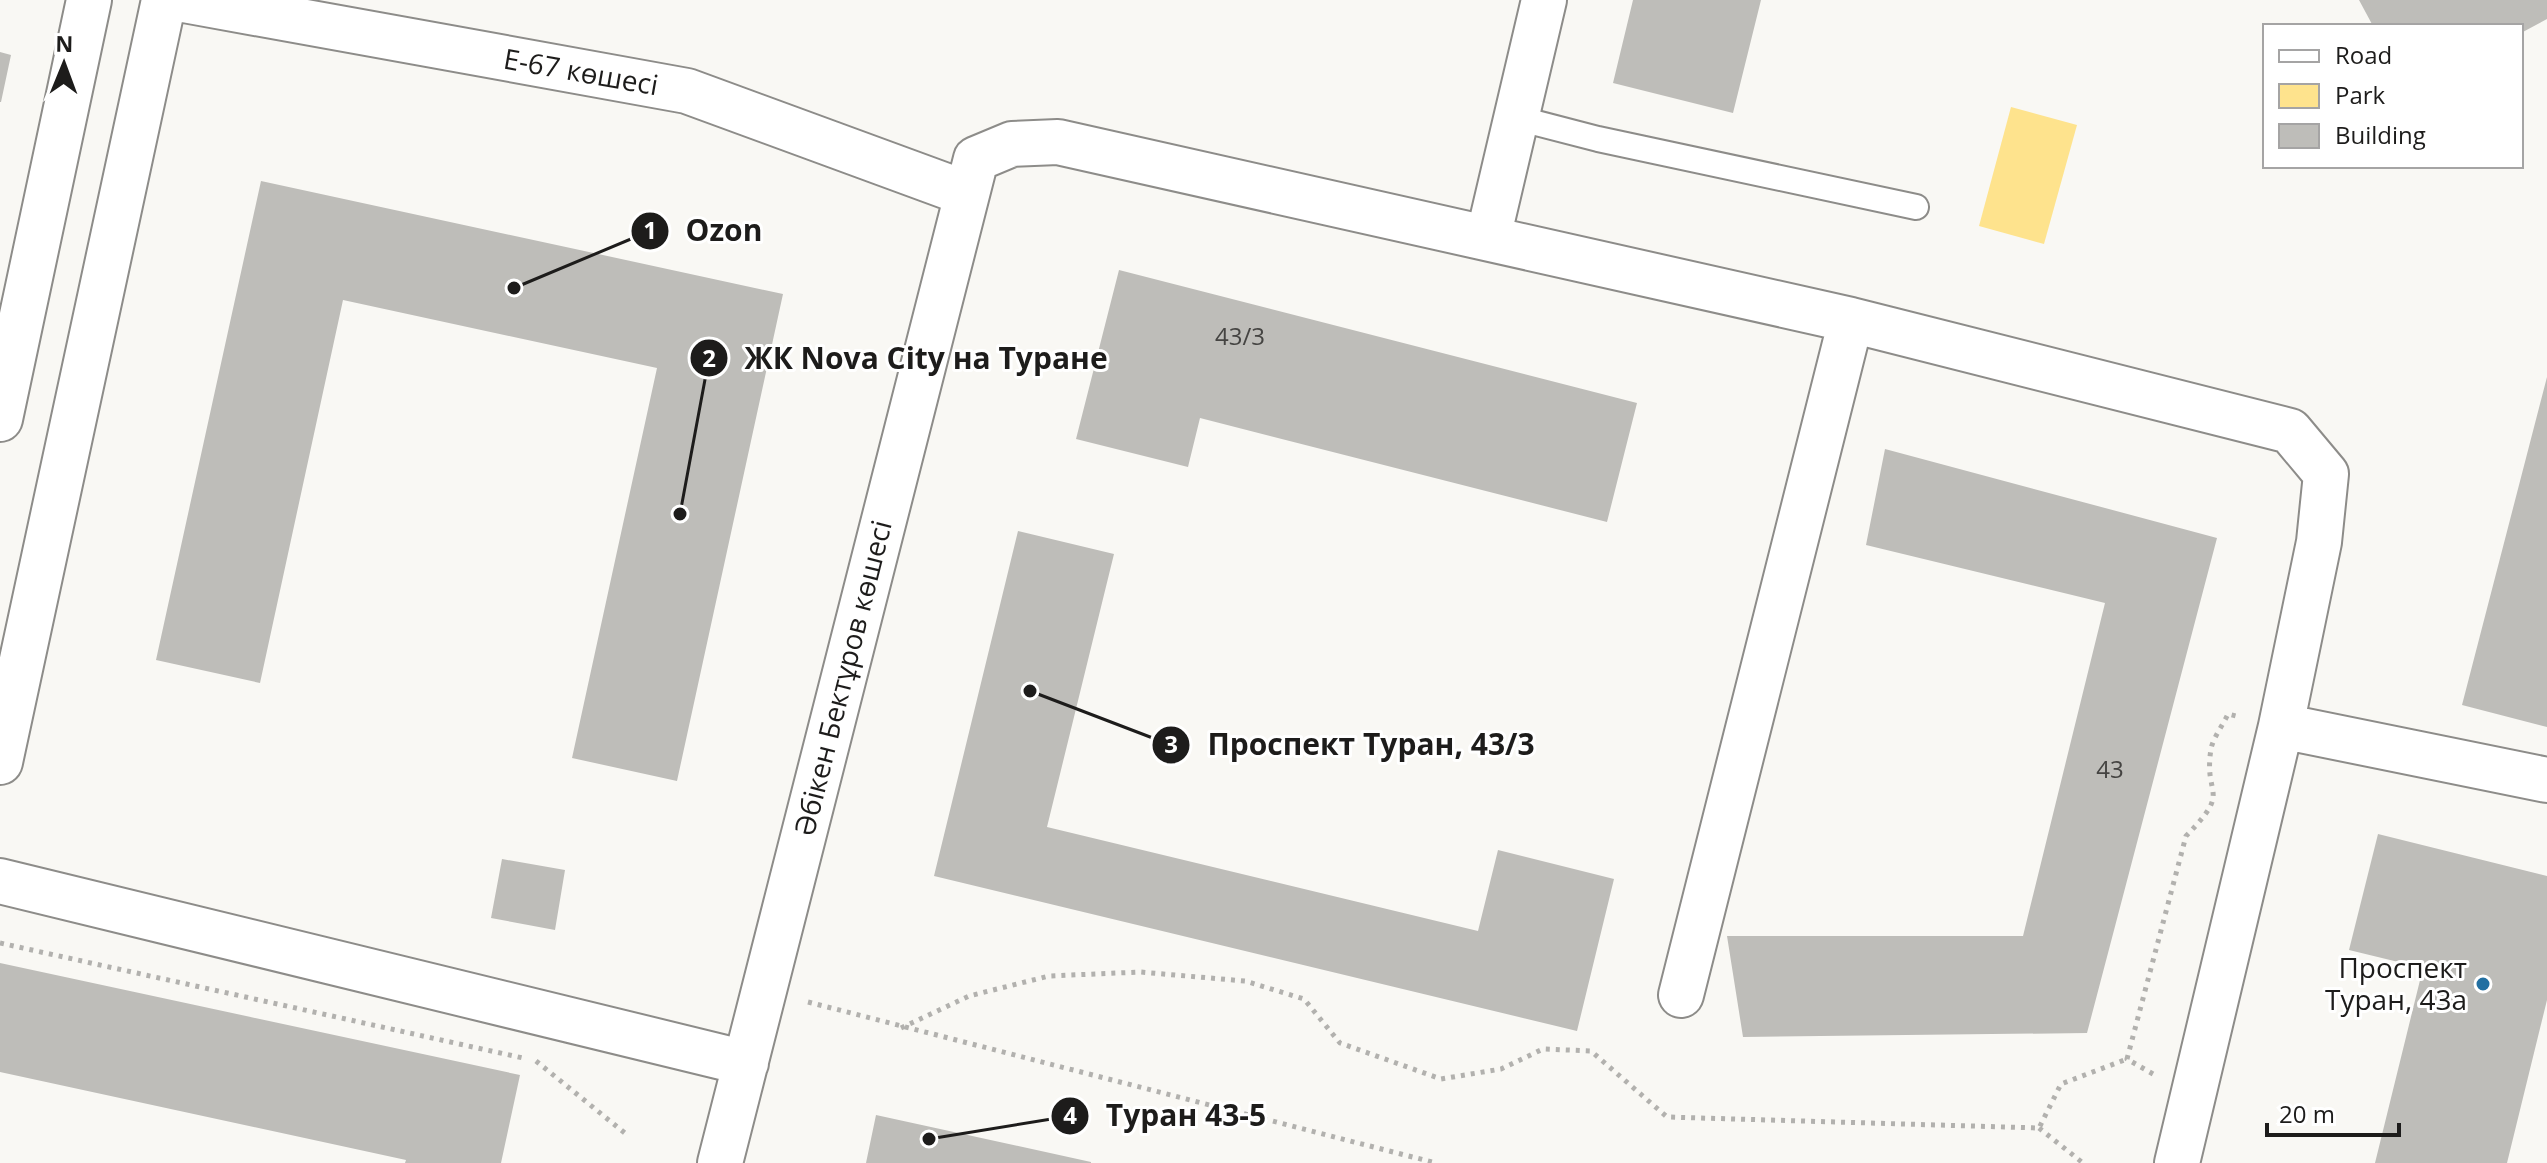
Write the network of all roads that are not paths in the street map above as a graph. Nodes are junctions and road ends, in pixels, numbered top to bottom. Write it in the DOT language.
graph roads {
  1 [pos="89,0"];
  2 [pos="164,0"];
  3 [pos="184,0"];
  4 [pos="1544,0"];
  5 [pos="1517,118"];
  6 [pos="965,193"];
  7 [pos="1916,207"];
  8 [pos="1488,238"];
  9 [pos="1851,320"];
  10 [pos="0,419"];
  11 [pos="2281,726"];
  12 [pos="0,762"];
  13 [pos="2547,780"];
  14 [pos="0,881"];
  15 [pos="1681,995"];
  16 [pos="746,1063"];
  17 [pos="720,1163"];
  18 [pos="2177,1163"];
  1 -- 10 [label="street"];
  2 -- 12 [label="street"];
  3 -- 6 [label="street, Е-67 көшесі"];
  4 -- 5 [label="street"];
  5 -- 7 [label="lane"];
  5 -- 8 [label="street"];
  6 -- 8 [label="street, Әбікен Бектұров көшесі"];
  6 -- 16 [label="street, Әбікен Бектұров көшесі"];
  8 -- 9 [label="street, Әбікен Бектұров көшесі"];
  9 -- 11 [label="street, Әбікен Бектұров көшесі"];
  9 -- 15 [label="street"];
  11 -- 13 [label="street"];
  11 -- 18 [label="street"];
  14 -- 16 [label="street"];
  16 -- 17 [label="street, Әбікен Бектұров көшесі"];
}
